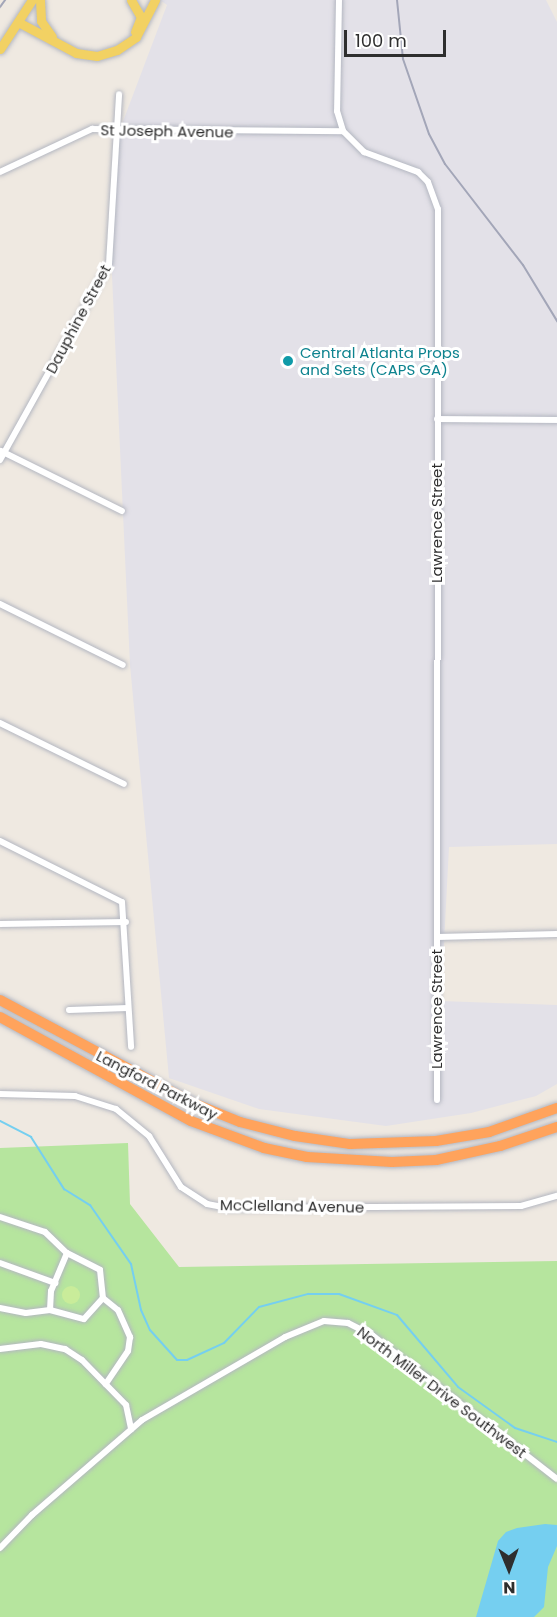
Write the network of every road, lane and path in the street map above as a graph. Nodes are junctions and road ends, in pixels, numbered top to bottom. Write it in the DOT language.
graph roads {
  1 [pos="32,0"];
  2 [pos="40,0"];
  3 [pos="131,0"];
  4 [pos="155,0"];
  5 [pos="339,0"];
  6 [pos="18,22"];
  7 [pos="132,40"];
  8 [pos="60,45"];
  9 [pos="0,49"];
  10 [pos="119,94"];
  11 [pos="343,131"];
  12 [pos="117,132"];
  13 [pos="0,172"];
  14 [pos="437,419"];
  15 [pos="557,420"];
  16 [pos="2,452"];
  17 [pos="0,460"];
  18 [pos="122,511"];
  19 [pos="0,604"];
  20 [pos="123,665"];
  21 [pos="0,723"];
  22 [pos="124,784"];
  23 [pos="0,841"];
  24 [pos="126,922"];
  25 [pos="0,924"];
  26 [pos="557,934"];
  27 [pos="437,937"];
  28 [pos="0,1000"];
  29 [pos="129,1008"];
  30 [pos="69,1010"];
  31 [pos="0,1017"];
  32 [pos="131,1047"];
  33 [pos="0,1094"];
  34 [pos="437,1100"];
  35 [pos="557,1108"];
  36 [pos="557,1127"];
  37 [pos="557,1196"];
  38 [pos="0,1217"];
  39 [pos="67,1253"];
  40 [pos="0,1263"];
  41 [pos="55,1283"];
  42 [pos="103,1298"];
  43 [pos="0,1308"];
  44 [pos="50,1310"];
  45 [pos="0,1349"];
  46 [pos="106,1384"];
  47 [pos="131,1428"];
  48 [pos="557,1479"];
  49 [pos="0,1548"];
  1 -- 6 [label="main road"];
  2 -- 8 [label="main road"];
  3 -- 7 [label="main road"];
  4 -- 7 [label="main road"];
  5 -- 11 [label="street"];
  6 -- 8 [label="main road"];
  6 -- 9 [label="main road"];
  7 -- 8 [label="main road"];
  10 -- 12 [label="street, Dauphine Street"];
  11 -- 12 [label="street, St Joseph Avenue"];
  11 -- 14 [label="street, Lawrence Street"];
  12 -- 13 [label="street, St Joseph Avenue"];
  12 -- 16 [label="street, Dauphine Street"];
  14 -- 15 [label="street"];
  14 -- 27 [label="street, Lawrence Street"];
  16 -- 17 [label="street, Dauphine Street"];
  16 -- 18 [label="street"];
  19 -- 20 [label="street"];
  21 -- 22 [label="street"];
  23 -- 24 [label="street"];
  24 -- 25 [label="street"];
  24 -- 29 [label="street"];
  26 -- 27 [label="street"];
  27 -- 34 [label="street, Lawrence Street"];
  28 -- 35 [label="highway, Langford Parkway"];
  29 -- 30 [label="street"];
  29 -- 32 [label="street"];
  31 -- 36 [label="highway, Langford Parkway"];
  33 -- 37 [label="street, McClelland Avenue"];
  38 -- 39 [label="street"];
  39 -- 41 [label="street"];
  39 -- 42 [label="street"];
  40 -- 41 [label="street"];
  41 -- 44 [label="street"];
  42 -- 44 [label="street"];
  42 -- 46 [label="street"];
  43 -- 44 [label="street"];
  45 -- 46 [label="street"];
  46 -- 47 [label="street"];
  47 -- 48 [label="street, North Miller Drive Southwest"];
  47 -- 49 [label="street, North Miller Drive Southwest"];
}
